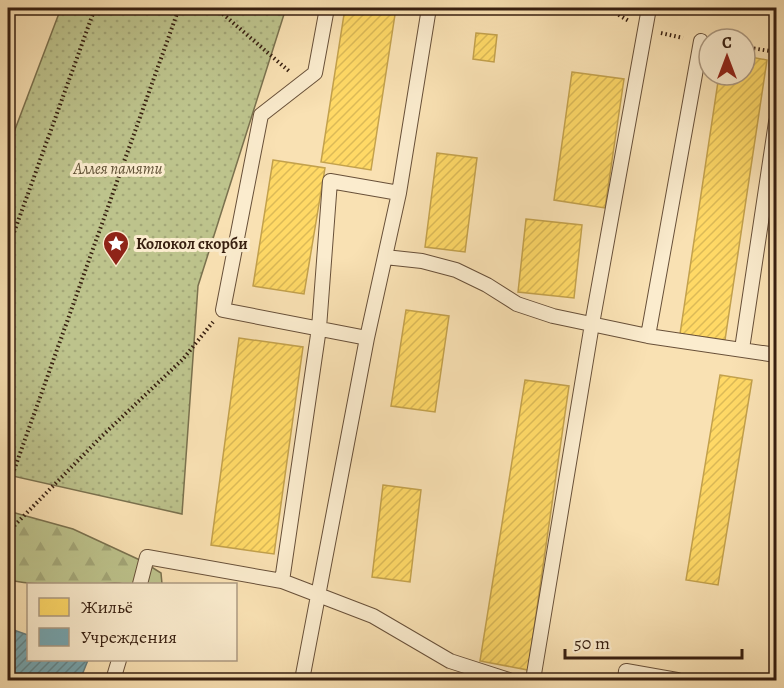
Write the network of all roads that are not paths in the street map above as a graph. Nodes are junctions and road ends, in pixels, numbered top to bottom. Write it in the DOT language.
graph roads {
  1 [pos="327,8"];
  2 [pos="429,8"];
  3 [pos="650,8"];
  4 [pos="697,63"];
  5 [pos="777,122"];
  6 [pos="399,193"];
  7 [pos="385,257"];
  8 [pos="592,324"];
  9 [pos="319,328"];
  10 [pos="648,336"];
  11 [pos="367,338"];
  12 [pos="742,349"];
  13 [pos="777,355"];
  14 [pos="282,581"];
  15 [pos="140,583"];
  16 [pos="317,596"];
  17 [pos="119,661"];
  18 [pos="113,681"];
  19 [pos="302,681"];
  20 [pos="509,681"];
  21 [pos="533,681"];
  22 [pos="625,681"];
  23 [pos="677,681"];
  1 -- 9 [label="lane"];
  2 -- 6 [label="lane"];
  3 -- 8 [label="lane"];
  4 -- 10 [label="lane"];
  5 -- 12 [label="lane"];
  6 -- 7 [label="lane"];
  6 -- 9 [label="lane"];
  7 -- 8 [label="lane"];
  7 -- 11 [label="lane"];
  8 -- 10 [label="lane"];
  8 -- 21 [label="lane"];
  9 -- 11 [label="lane"];
  9 -- 14 [label="lane"];
  10 -- 12 [label="lane"];
  11 -- 16 [label="lane"];
  12 -- 13 [label="lane"];
  14 -- 15 [label="lane"];
  14 -- 16 [label="lane"];
  16 -- 19 [label="lane"];
  16 -- 20 [label="lane"];
  17 -- 18 [label="lane"];
  22 -- 23 [label="lane"];
}
